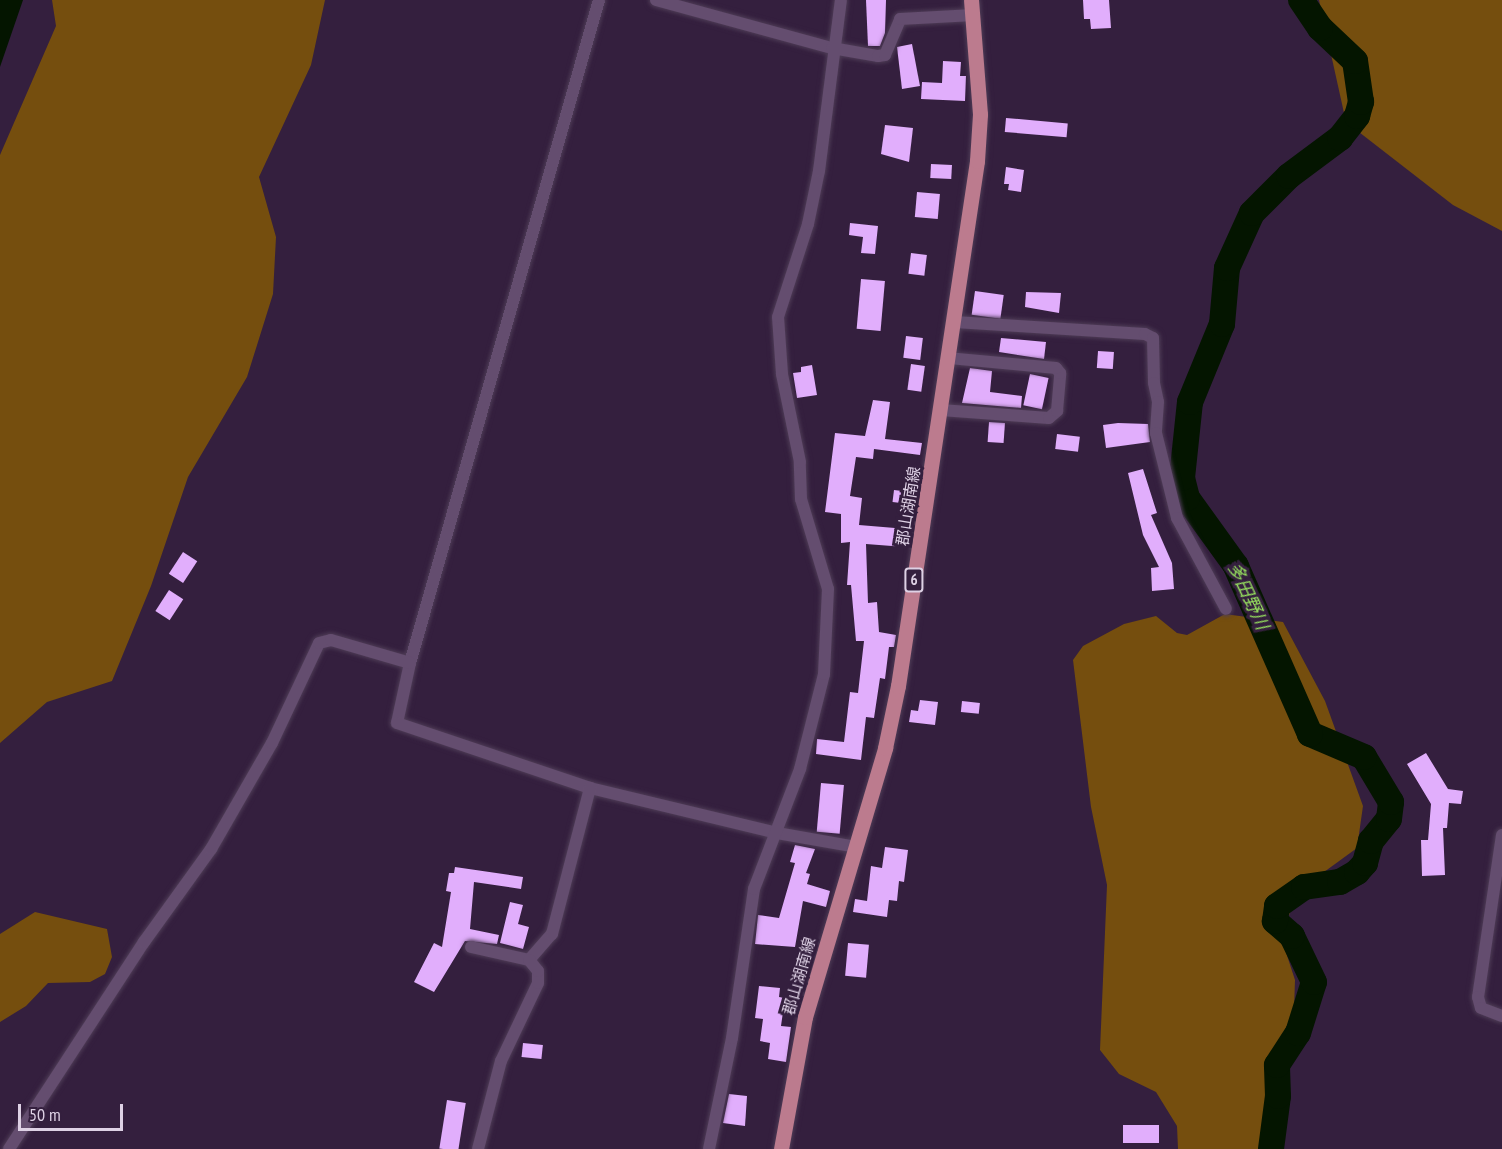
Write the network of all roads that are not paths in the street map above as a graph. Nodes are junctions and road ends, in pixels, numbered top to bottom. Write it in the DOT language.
graph roads {
  1 [pos="599,0"];
  2 [pos="656,0"];
  3 [pos="841,0"];
  4 [pos="972,8"];
  5 [pos="835,49"];
  6 [pos="955,322"];
  7 [pos="950,358"];
  8 [pos="941,410"];
  9 [pos="1226,609"];
  10 [pos="410,663"];
  11 [pos="590,788"];
  12 [pos="777,833"];
  13 [pos="1502,835"];
  14 [pos="856,847"];
  15 [pos="471,947"];
  16 [pos="529,960"];
  17 [pos="1502,1016"];
  18 [pos="9,1149"];
  19 [pos="478,1149"];
  20 [pos="709,1149"];
  21 [pos="781,1149"];
  1 -- 10 [label="street"];
  2 -- 5 [label="street"];
  3 -- 5 [label="street"];
  4 -- 5 [label="street"];
  4 -- 6 [label="main road, 郡山湖南線 / 6"];
  5 -- 12 [label="street"];
  6 -- 7 [label="main road, 郡山湖南線 / 6"];
  6 -- 9 [label="street"];
  7 -- 8 [label="main road, 郡山湖南線 / 6"];
  7 -- 8 [label="street"];
  8 -- 14 [label="main road, 郡山湖南線 / 6"];
  10 -- 11 [label="street"];
  10 -- 18 [label="street"];
  11 -- 12 [label="street"];
  11 -- 16 [label="street"];
  12 -- 14 [label="street"];
  12 -- 20 [label="street"];
  13 -- 17 [label="street"];
  14 -- 21 [label="main road, 郡山湖南線 / 6"];
  15 -- 16 [label="street"];
  16 -- 19 [label="street"];
}
